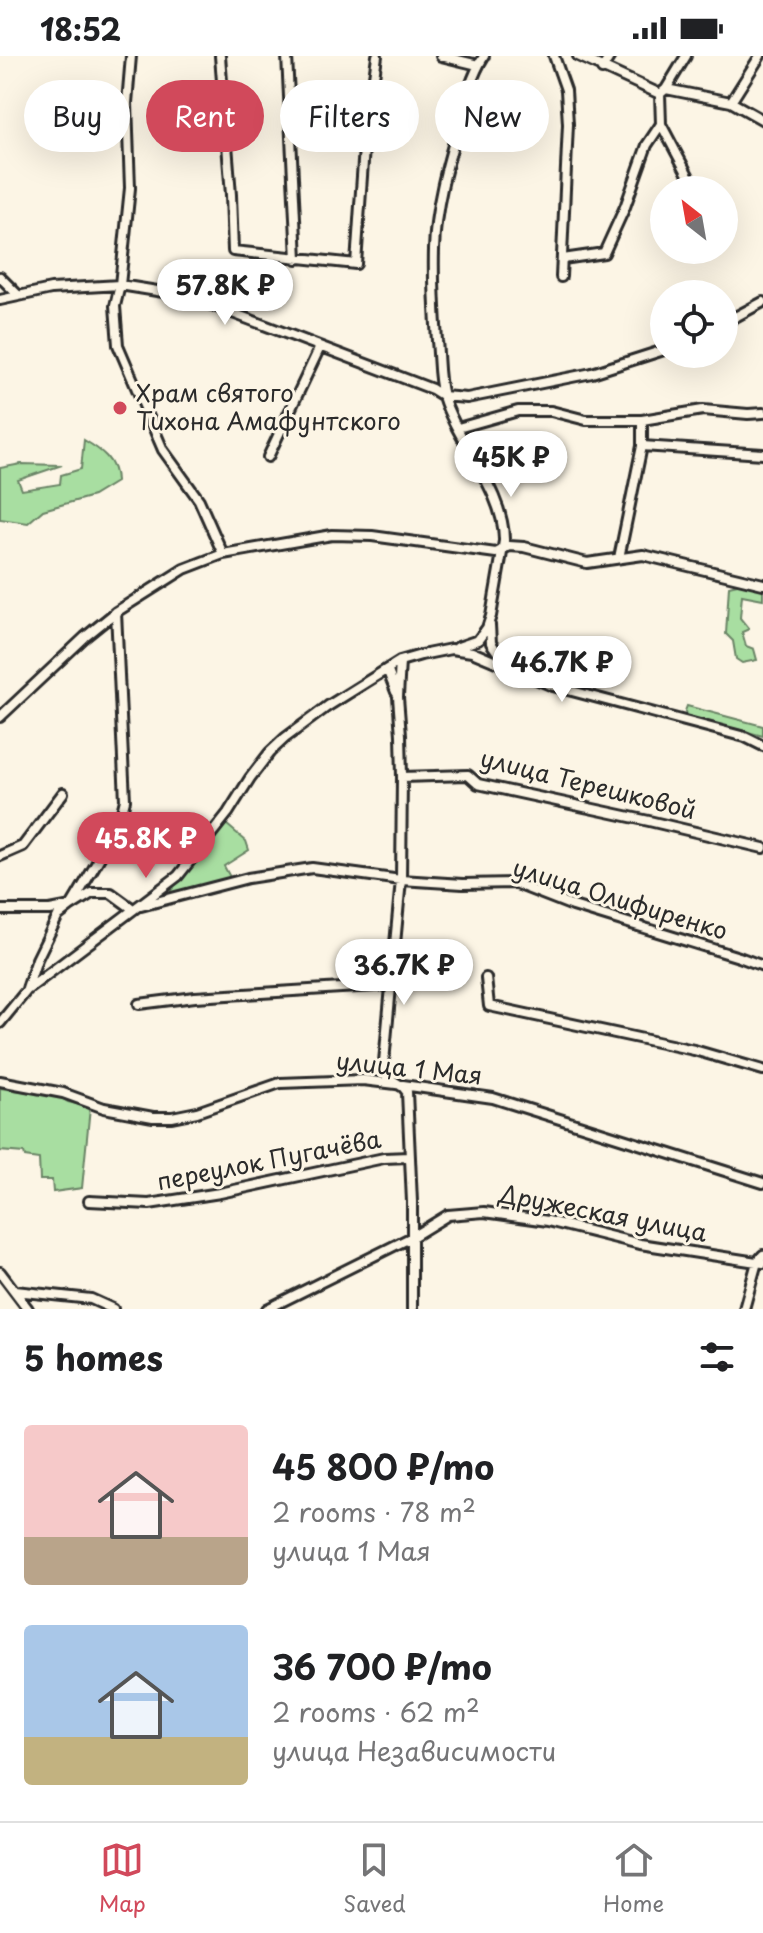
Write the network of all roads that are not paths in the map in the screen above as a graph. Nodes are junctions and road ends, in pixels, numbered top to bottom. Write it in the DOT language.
graph roads {
  1 [pos="131,56"];
  2 [pos="220,56"];
  3 [pos="287,56"];
  4 [pos="377,56"];
  5 [pos="441,56"];
  6 [pos="484,56"];
  7 [pos="554,56"];
  8 [pos="578,56"];
  9 [pos="610,56"];
  10 [pos="686,56"];
  11 [pos="760,56"];
  12 [pos="478,65"];
  13 [pos="602,69"];
  14 [pos="663,92"];
  15 [pos="731,102"];
  16 [pos="763,120"];
  17 [pos="661,124"];
  18 [pos="689,176"];
  19 [pos="297,259"];
  20 [pos="563,259"];
  21 [pos="0,277"];
  22 [pos="561,277"];
  23 [pos="120,285"];
  24 [pos="18,295"];
  25 [pos="0,300"];
  26 [pos="763,302"];
  27 [pos="738,315"];
  28 [pos="320,347"];
  29 [pos="650,354"];
  30 [pos="443,396"];
  31 [pos="763,413"];
  32 [pos="642,420"];
  33 [pos="458,428"];
  34 [pos="642,446"];
  35 [pos="763,454"];
  36 [pos="268,457"];
  37 [pos="502,550"];
  38 [pos="223,554"];
  39 [pos="619,558"];
  40 [pos="763,584"];
  41 [pos="116,612"];
  42 [pos="491,616"];
  43 [pos="478,640"];
  44 [pos="491,643"];
  45 [pos="451,649"];
  46 [pos="480,654"];
  47 [pos="400,661"];
  48 [pos="509,666"];
  49 [pos="387,669"];
  50 [pos="398,697"];
  51 [pos="0,717"];
  52 [pos="763,746"];
  53 [pos="402,777"];
  54 [pos="63,793"];
  55 [pos="763,848"];
  56 [pos="0,856"];
  57 [pos="401,880"];
  58 [pos="71,906"];
  59 [pos="133,909"];
  60 [pos="0,910"];
  61 [pos="763,966"];
  62 [pos="486,978"];
  63 [pos="390,985"];
  64 [pos="27,990"];
  65 [pos="139,1004"];
  66 [pos="0,1023"];
  67 [pos="763,1070"];
  68 [pos="0,1081"];
  69 [pos="396,1084"];
  70 [pos="409,1157"];
  71 [pos="763,1183"];
  72 [pos="89,1201"];
  73 [pos="412,1237"];
  74 [pos="761,1260"];
  75 [pos="0,1272"];
  76 [pos="15,1291"];
  77 [pos="28,1309"];
  78 [pos="113,1309"];
  79 [pos="267,1309"];
  80 [pos="412,1309"];
  81 [pos="744,1309"];
  1 -- 23 [label="street"];
  2 -- 19 [label="street"];
  3 -- 19 [label="street"];
  4 -- 19 [label="street"];
  5 -- 12 [label="street"];
  6 -- 12 [label="street"];
  7 -- 20 [label="street"];
  8 -- 13 [label="street"];
  9 -- 13 [label="street"];
  10 -- 14 [label="street"];
  11 -- 15 [label="street"];
  12 -- 30 [label="street"];
  13 -- 14 [label="street"];
  14 -- 15 [label="street"];
  14 -- 17 [label="street"];
  15 -- 16 [label="street"];
  17 -- 18 [label="street"];
  17 -- 20 [label="street"];
  20 -- 22 [label="street"];
  21 -- 24 [label="street"];
  23 -- 24 [label="street"];
  23 -- 28 [label="street"];
  23 -- 38 [label="street"];
  24 -- 25 [label="street"];
  26 -- 27 [label="street"];
  28 -- 30 [label="street"];
  28 -- 36 [label="street"];
  29 -- 30 [label="street"];
  30 -- 33 [label="street"];
  31 -- 32 [label="street"];
  32 -- 33 [label="street"];
  32 -- 34 [label="street"];
  33 -- 37 [label="street"];
  34 -- 35 [label="street"];
  34 -- 39 [label="street"];
  37 -- 38 [label="street"];
  37 -- 39 [label="street"];
  37 -- 42 [label="street"];
  38 -- 41 [label="street"];
  39 -- 40 [label="street"];
  41 -- 51 [label="street"];
  41 -- 58 [label="street"];
  42 -- 43 [label="street"];
  42 -- 44 [label="street"];
  43 -- 44 [label="street"];
  43 -- 45 [label="street"];
  43 -- 46 [label="street"];
  44 -- 46 [label="street"];
  44 -- 48 [label="street"];
  45 -- 46 [label="street"];
  45 -- 47 [label="street"];
  46 -- 48 [label="street"];
  47 -- 49 [label="street"];
  47 -- 50 [label="street"];
  48 -- 52 [label="street"];
  49 -- 50 [label="street"];
  49 -- 59 [label="street"];
  50 -- 53 [label="street"];
  53 -- 55 [label="street, улица Терешковой"];
  53 -- 57 [label="street"];
  54 -- 56 [label="street"];
  57 -- 59 [label="street, улица Олифиренко"];
  57 -- 61 [label="street, улица Олифиренко"];
  57 -- 63 [label="street"];
  58 -- 59 [label="street"];
  58 -- 60 [label="street"];
  58 -- 64 [label="street"];
  59 -- 64 [label="street"];
  62 -- 67 [label="street"];
  63 -- 65 [label="street"];
  63 -- 69 [label="street"];
  64 -- 66 [label="street"];
  68 -- 69 [label="street, улица 1 Мая"];
  69 -- 70 [label="street"];
  69 -- 71 [label="street, улица 1 Мая"];
  70 -- 72 [label="street, переулок Пугачёва"];
  70 -- 73 [label="street"];
  73 -- 74 [label="street, Дружеская улица"];
  73 -- 79 [label="street, Дружеская улица"];
  73 -- 80 [label="street"];
  74 -- 81 [label="street"];
  75 -- 76 [label="street"];
  76 -- 77 [label="street"];
  76 -- 78 [label="street"];
}
